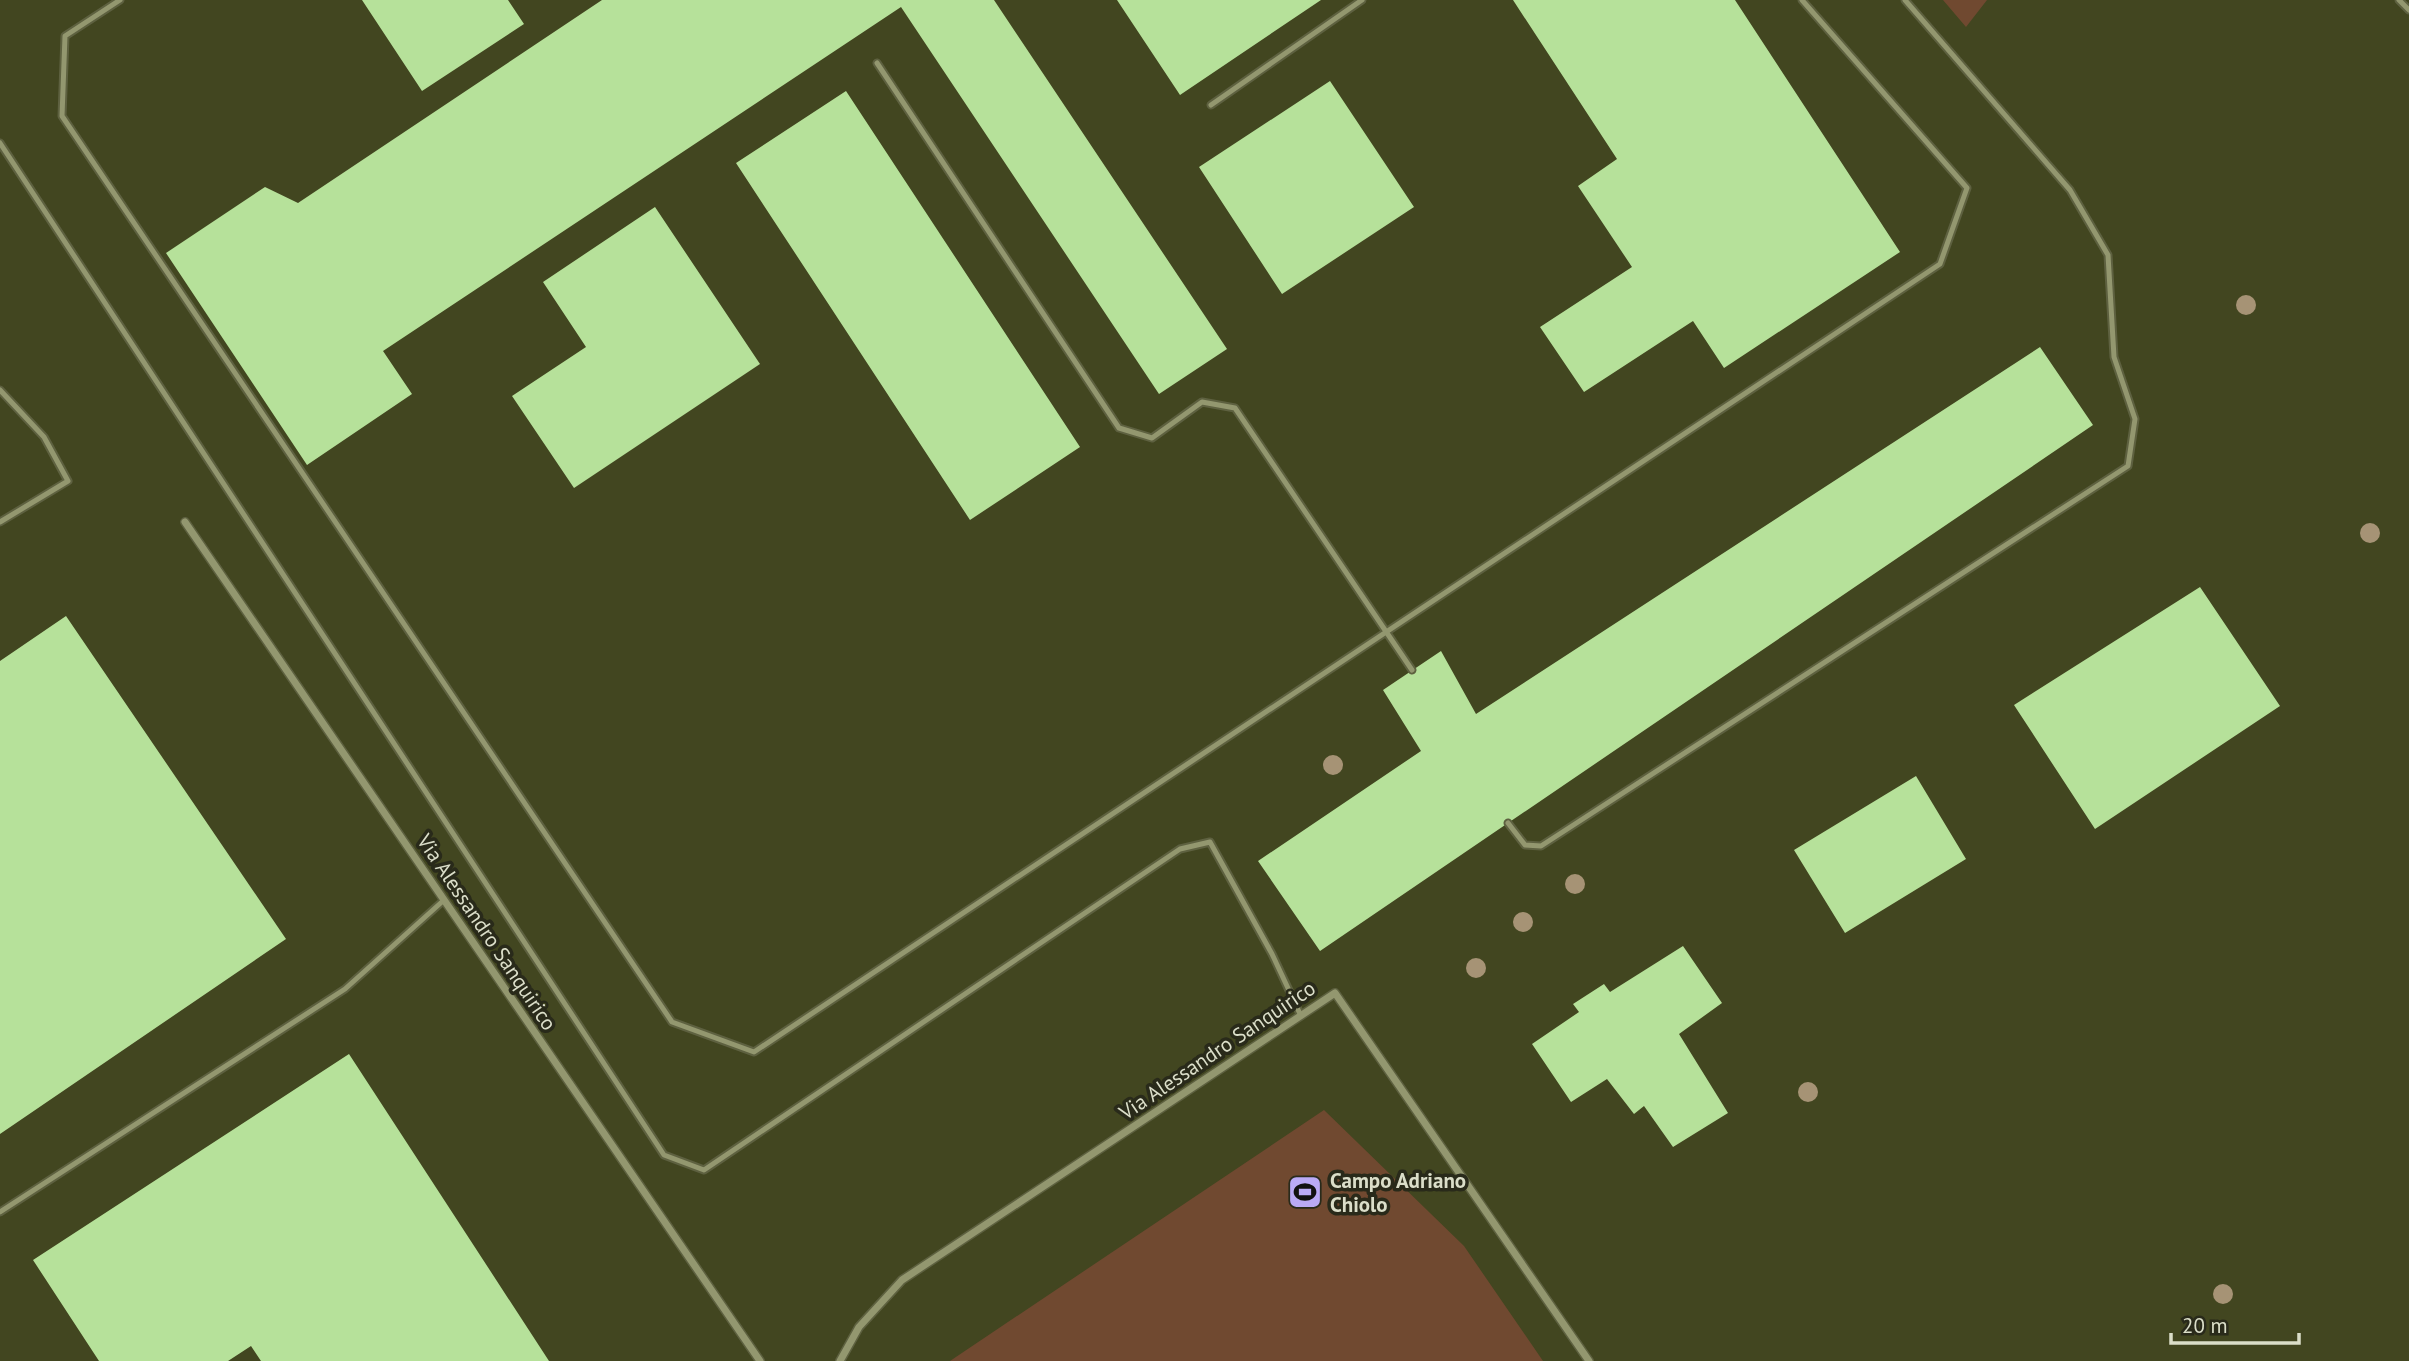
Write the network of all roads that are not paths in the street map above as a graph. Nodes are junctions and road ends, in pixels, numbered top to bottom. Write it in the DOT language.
graph roads {
  1 [pos="120,0"];
  2 [pos="1362,0"];
  3 [pos="1802,0"];
  4 [pos="1905,0"];
  5 [pos="2399,0"];
  6 [pos="2409,10"];
  7 [pos="877,63"];
  8 [pos="1211,105"];
  9 [pos="0,143"];
  10 [pos="0,390"];
  11 [pos="185,522"];
  12 [pos="0,523"];
  13 [pos="1386,632"];
  14 [pos="1412,670"];
  15 [pos="1508,823"];
  16 [pos="444,900"];
  17 [pos="1301,1016"];
  18 [pos="0,1212"];
  19 [pos="760,1361"];
  20 [pos="840,1361"];
  21 [pos="1589,1361"];
  1 -- 13 [label="lane"];
  2 -- 8 [label="lane"];
  3 -- 13 [label="lane"];
  4 -- 15 [label="lane"];
  5 -- 6 [label="lane"];
  7 -- 13 [label="lane"];
  9 -- 17 [label="lane"];
  10 -- 12 [label="lane"];
  11 -- 16 [label="street, Via Alessandro Sanquirico"];
  13 -- 14 [label="lane"];
  16 -- 18 [label="lane"];
  16 -- 19 [label="street, Via Alessandro Sanquirico"];
  17 -- 20 [label="street, Via Alessandro Sanquirico"];
  17 -- 21 [label="street, Via Alessandro Sanquirico"];
}
